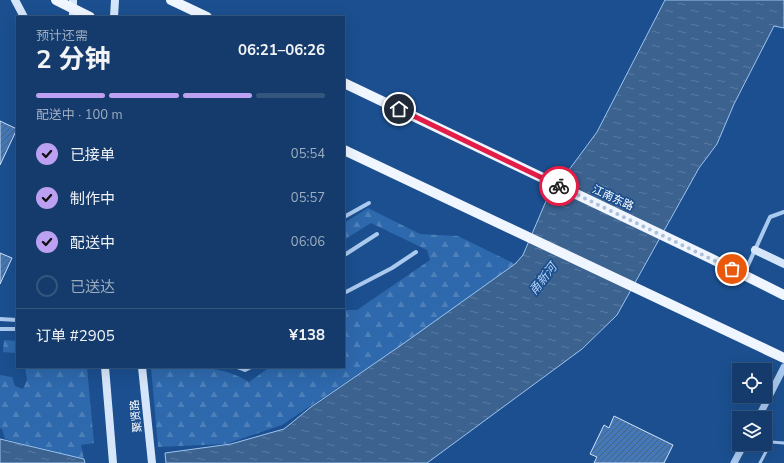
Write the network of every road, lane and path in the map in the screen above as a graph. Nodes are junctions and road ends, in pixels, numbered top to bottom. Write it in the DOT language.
graph roads {
  1 [pos="15,0"];
  2 [pos="56,0"];
  3 [pos="115,0"];
  4 [pos="171,0"];
  5 [pos="73,8"];
  6 [pos="23,16"];
  7 [pos="88,16"];
  8 [pos="114,16"];
  9 [pos="205,16"];
  10 [pos="345,83"];
  11 [pos="345,150"];
  12 [pos="369,203"];
  13 [pos="784,212"];
  14 [pos="345,216"];
  15 [pos="377,234"];
  16 [pos="755,250"];
  17 [pos="416,252"];
  18 [pos="345,254"];
  19 [pos="784,264"];
  20 [pos="744,275"];
  21 [pos="345,292"];
  22 [pos="784,295"];
  23 [pos="0,319"];
  24 [pos="16,320"];
  25 [pos="16,328"];
  26 [pos="0,329"];
  27 [pos="784,358"];
  28 [pos="784,367"];
  29 [pos="105,368"];
  30 [pos="142,368"];
  31 [pos="240,368"];
  32 [pos="249,368"];
  33 [pos="762,411"];
  34 [pos="784,443"];
  35 [pos="740,451"];
  36 [pos="113,463"];
  37 [pos="152,463"];
  38 [pos="734,463"];
  39 [pos="760,463"];
  1 -- 6 [label="main road"];
  2 -- 5 [label="main road"];
  3 -- 8 [label="main road"];
  4 -- 9 [label="main road"];
  5 -- 7 [label="main road"];
  10 -- 20 [label="main road, 江南东路"];
  11 -- 27 [label="main road"];
  12 -- 14 [label="street"];
  13 -- 16 [label="street"];
  15 -- 18 [label="street"];
  16 -- 19 [label="main road"];
  16 -- 20 [label="street"];
  17 -- 21 [label="street"];
  20 -- 22 [label="main road, 江南东路"];
  23 -- 24 [label="street"];
  25 -- 26 [label="street"];
  28 -- 33 [label="street"];
  29 -- 36 [label="main road"];
  30 -- 37 [label="main road, 聚贤路"];
  31 -- 32 [label="street"];
  34 -- 39 [label="lane"];
  35 -- 38 [label="street"];
}
